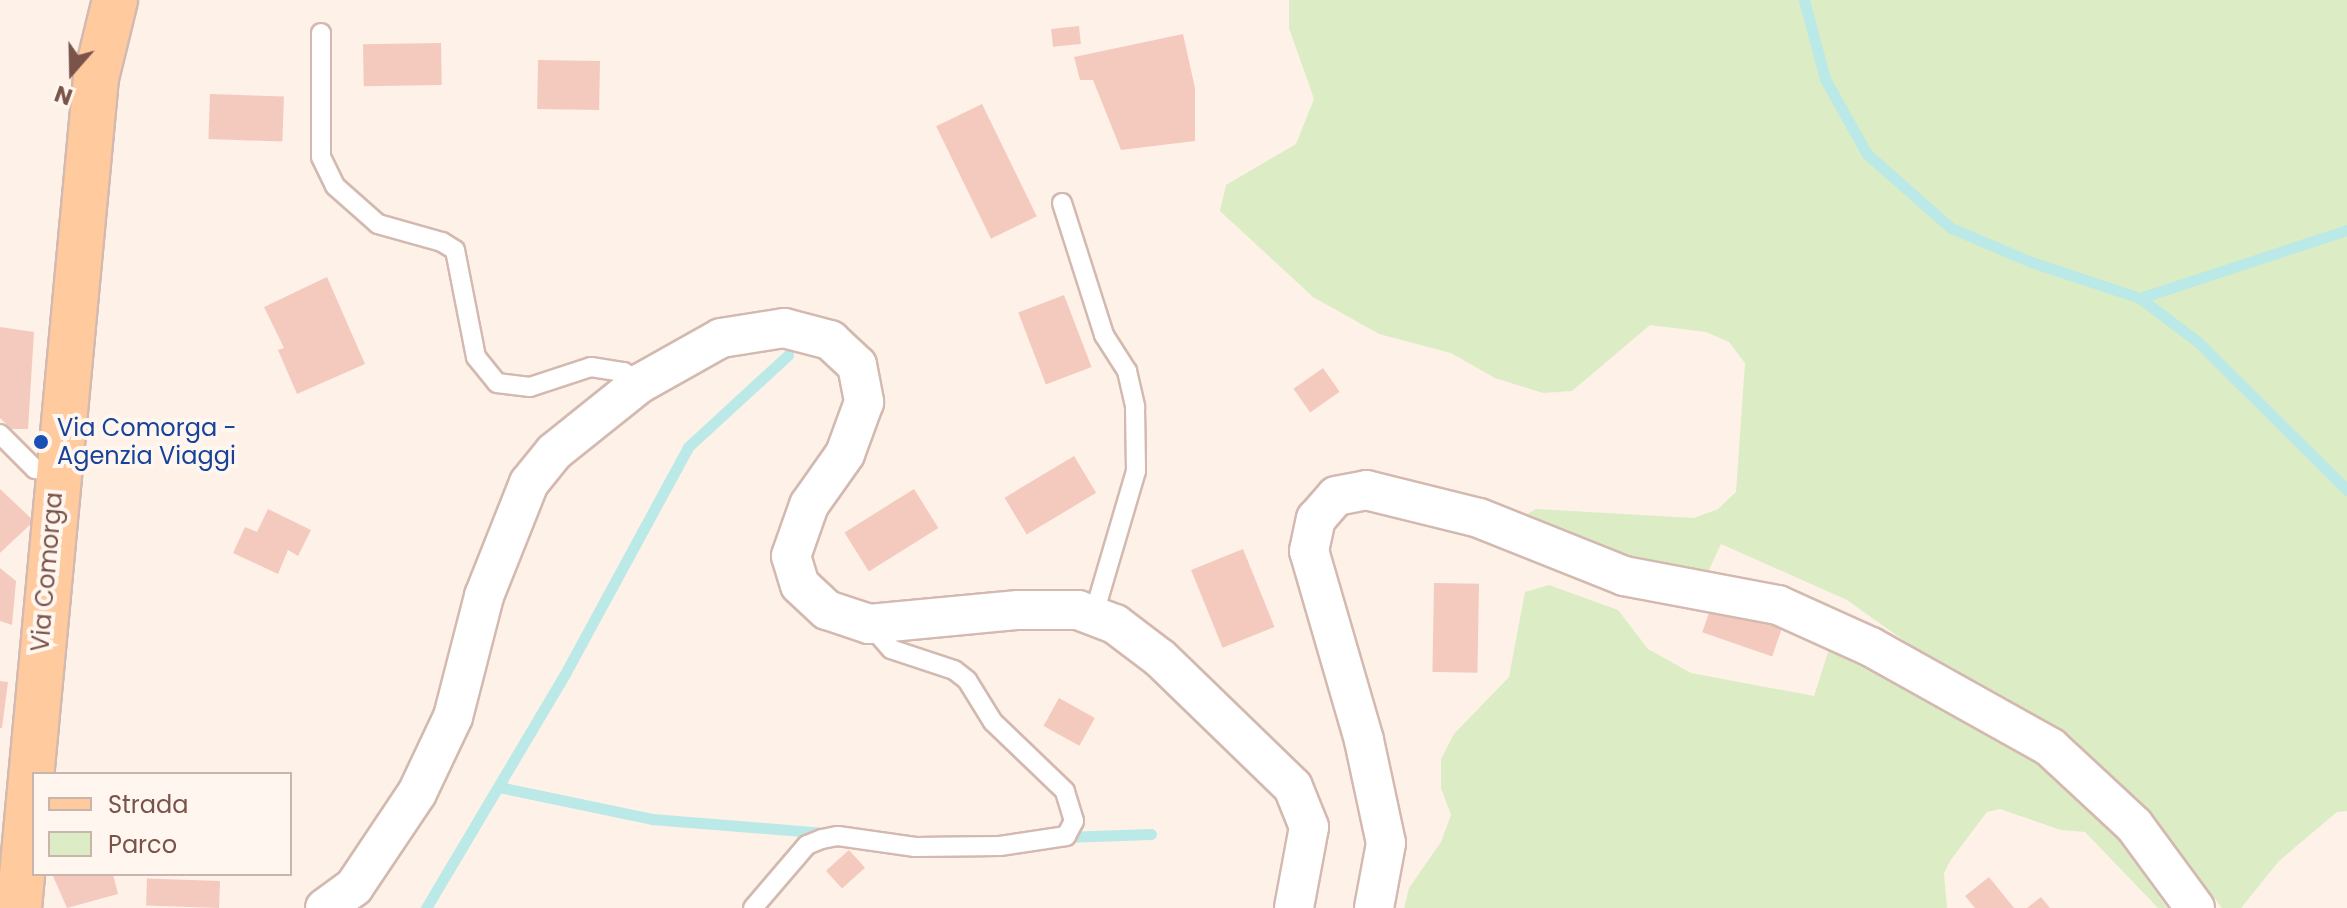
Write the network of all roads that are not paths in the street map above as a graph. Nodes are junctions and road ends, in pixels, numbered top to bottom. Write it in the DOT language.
graph roads {
  1 [pos="115,0"];
  2 [pos="321,33"];
  3 [pos="1062,203"];
  4 [pos="639,384"];
  5 [pos="0,434"];
  6 [pos="56,471"];
  7 [pos="1093,617"];
  8 [pos="869,624"];
  9 [pos="19,908"];
  10 [pos="325,908"];
  11 [pos="753,908"];
  12 [pos="1294,908"];
  13 [pos="1374,908"];
  14 [pos="2195,908"];
  1 -- 6 [label="main road, Via Comorga"];
  2 -- 4 [label="lane"];
  3 -- 7 [label="lane"];
  4 -- 8 [label="street"];
  4 -- 10 [label="street"];
  5 -- 6 [label="lane"];
  6 -- 9 [label="main road, Via Comorga"];
  7 -- 8 [label="street"];
  7 -- 12 [label="street"];
  8 -- 11 [label="lane"];
  13 -- 14 [label="street"];
}
